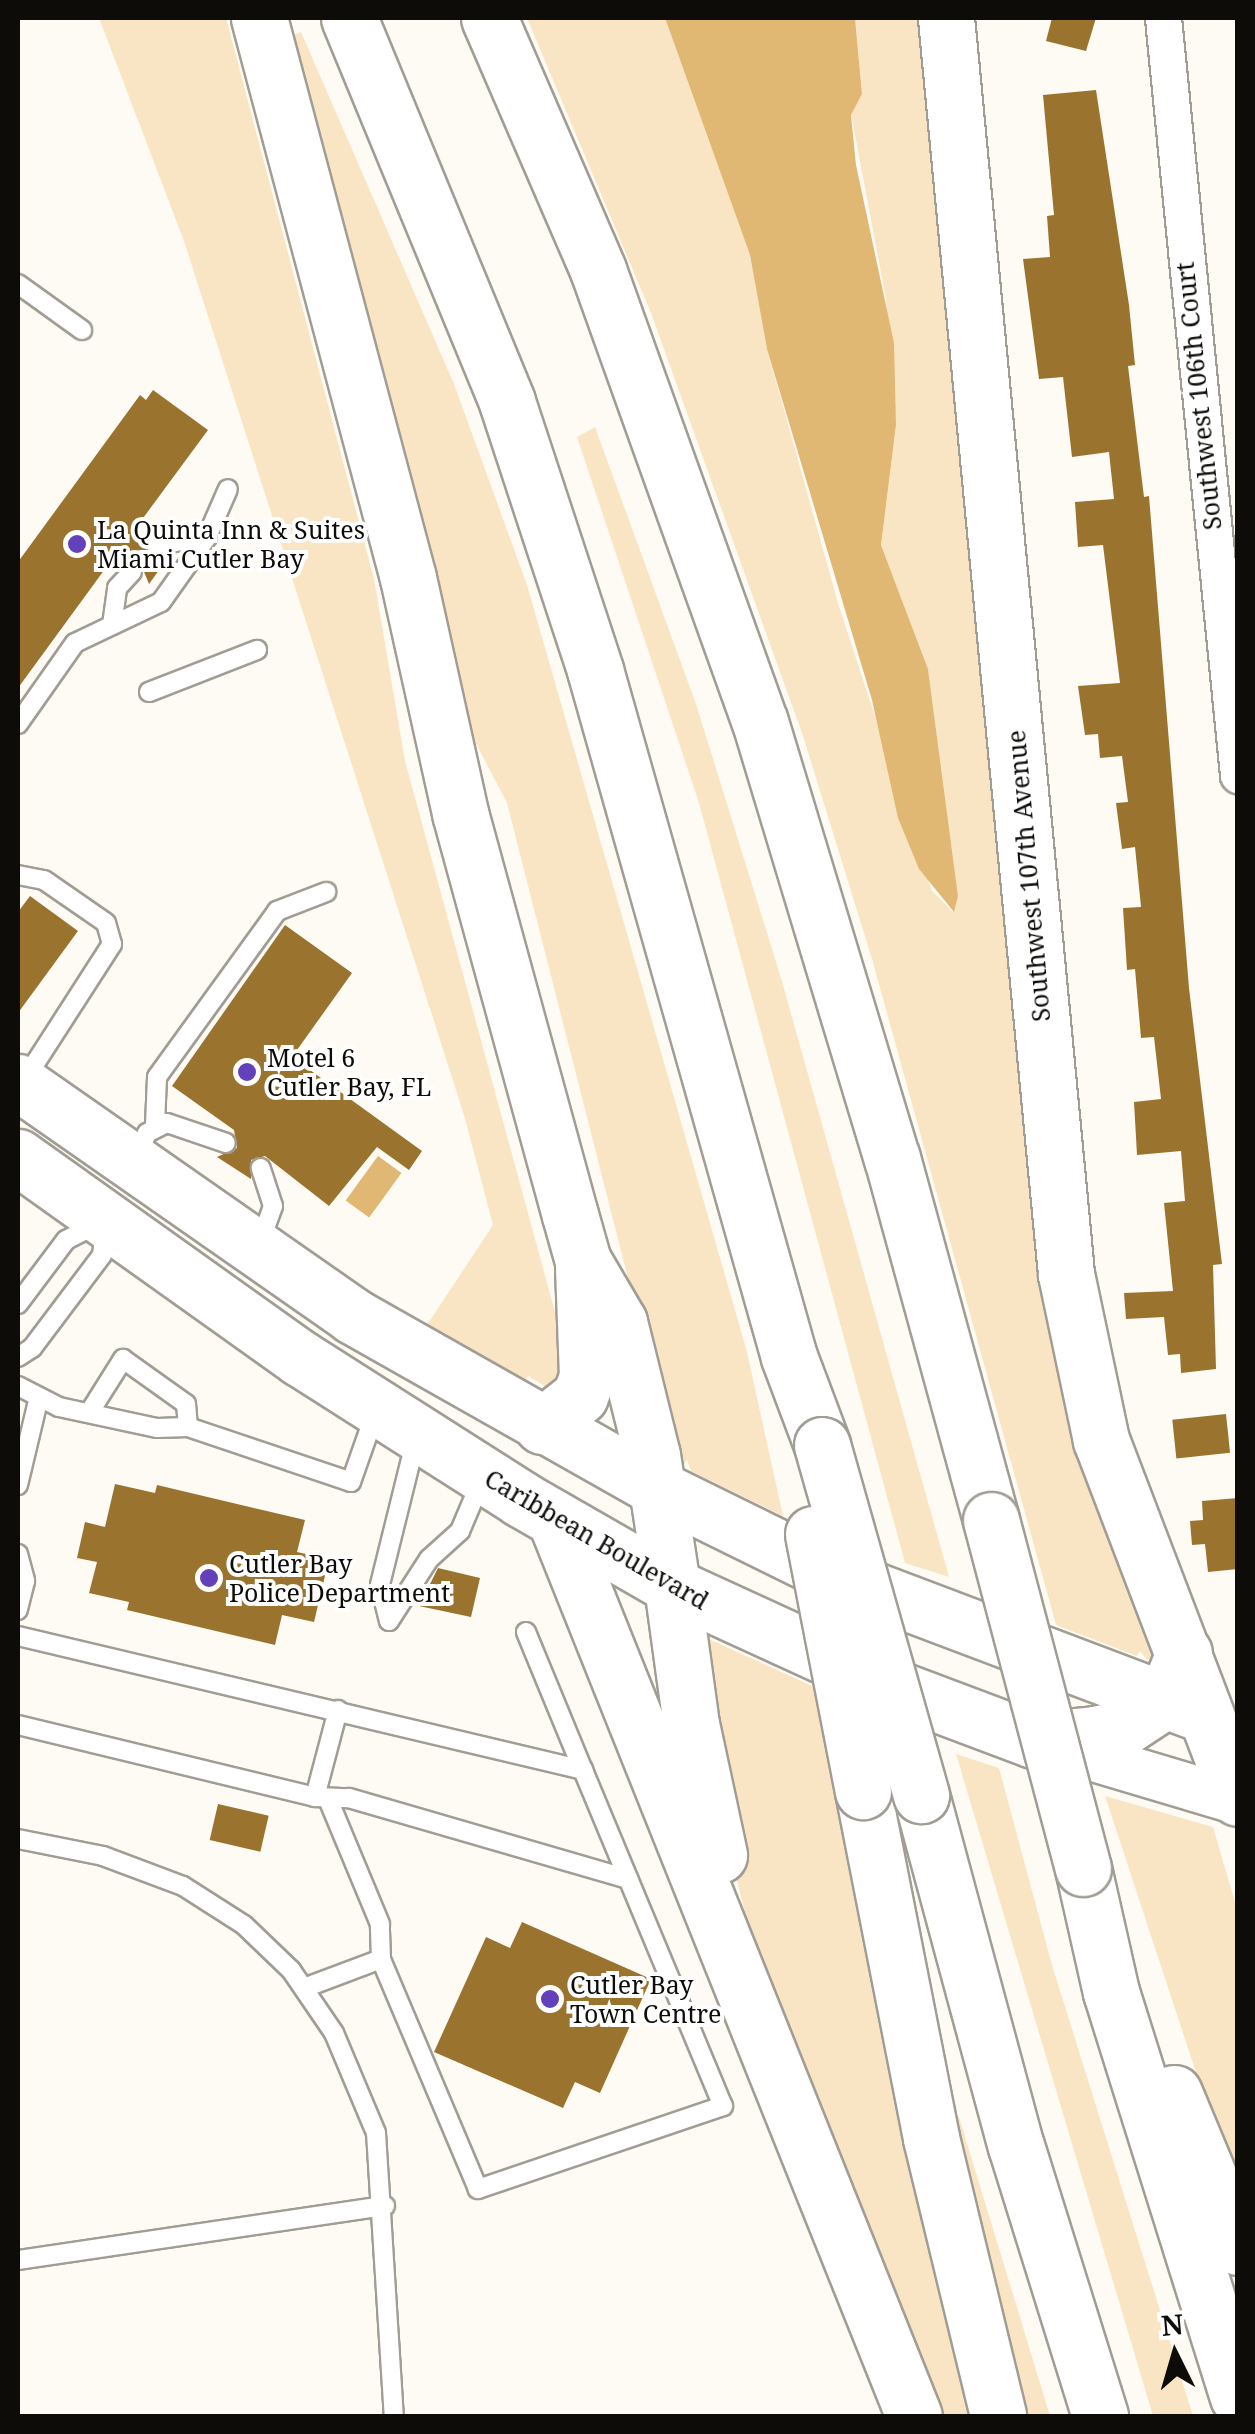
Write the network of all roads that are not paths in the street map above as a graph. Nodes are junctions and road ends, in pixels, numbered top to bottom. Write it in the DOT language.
graph roads {
  1 [pos="259,18"];
  2 [pos="348,18"];
  3 [pos="489,18"];
  4 [pos="946,18"];
  5 [pos="1162,18"];
  6 [pos="18,284"];
  7 [pos="82,330"];
  8 [pos="228,488"];
  9 [pos="207,537"];
  10 [pos="156,544"];
  11 [pos="132,572"];
  12 [pos="112,625"];
  13 [pos="257,650"];
  14 [pos="150,692"];
  15 [pos="18,724"];
  16 [pos="1238,775"];
  17 [pos="18,875"];
  18 [pos="326,892"];
  19 [pos="19,1083"];
  20 [pos="226,1142"];
  21 [pos="143,1145"];
  22 [pos="18,1157"];
  23 [pos="260,1168"];
  24 [pos="107,1219"];
  25 [pos="254,1252"];
  26 [pos="583,1261"];
  27 [pos="18,1304"];
  28 [pos="18,1357"];
  29 [pos="18,1386"];
  30 [pos="40,1398"];
  31 [pos="88,1413"];
  32 [pos="397,1422"];
  33 [pos="542,1426"];
  34 [pos="188,1427"];
  35 [pos="808,1442"];
  36 [pos="484,1476"];
  37 [pos="18,1485"];
  38 [pos="657,1488"];
  39 [pos="554,1519"];
  40 [pos="18,1554"];
  41 [pos="834,1575"];
  42 [pos="672,1586"];
  43 [pos="18,1610"];
  44 [pos="526,1632"];
  45 [pos="18,1636"];
  46 [pos="1198,1698"];
  47 [pos="338,1710"];
  48 [pos="18,1725"];
  49 [pos="1033,1740"];
  50 [pos="583,1770"];
  51 [pos="322,1798"];
  52 [pos="1238,1800"];
  53 [pos="18,1839"];
  54 [pos="1083,1868"];
  55 [pos="628,1879"];
  56 [pos="381,1960"];
  57 [pos="739,1966"];
  58 [pos="304,1988"];
  59 [pos="385,2206"];
  60 [pos="1238,2247"];
  61 [pos="18,2260"];
  62 [pos="1238,2397"];
  63 [pos="394,2416"];
  64 [pos="914,2416"];
  65 [pos="998,2416"];
  66 [pos="1100,2416"];
  1 -- 26 [label="main road"];
  2 -- 35 [label="main road"];
  3 -- 54 [label="main road, bridge"];
  4 -- 46 [label="main road, Southwest 107th Avenue"];
  5 -- 16 [label="street, Southwest 106th Court"];
  6 -- 7 [label="lane"];
  8 -- 9 [label="lane"];
  9 -- 10 [label="lane"];
  9 -- 12 [label="lane"];
  11 -- 12 [label="lane"];
  12 -- 15 [label="lane"];
  13 -- 14 [label="lane"];
  17 -- 19 [label="lane"];
  18 -- 21 [label="lane"];
  19 -- 21 [label="main road"];
  20 -- 21 [label="lane"];
  21 -- 24 [label="main road"];
  21 -- 25 [label="main road"];
  22 -- 24 [label="main road, Caribbean Boulevard"];
  23 -- 25 [label="lane"];
  24 -- 27 [label="lane"];
  24 -- 28 [label="lane"];
  24 -- 32 [label="main road, Caribbean Boulevard"];
  25 -- 33 [label="main road"];
  26 -- 33 [label="main road"];
  26 -- 38 [label="main road"];
  29 -- 30 [label="lane"];
  30 -- 31 [label="lane"];
  30 -- 37 [label="lane"];
  31 -- 34 [label="lane"];
  31 -- 34 [label="lane"];
  32 -- 34 [label="lane"];
  32 -- 36 [label="main road, Caribbean Boulevard"];
  32 -- 36 [label="lane"];
  33 -- 38 [label="main road"];
  35 -- 65 [label="main road, bridge"];
  35 -- 66 [label="main road, bridge"];
  36 -- 39 [label="main road, Caribbean Boulevard"];
  38 -- 41 [label="main road"];
  38 -- 42 [label="main road"];
  39 -- 42 [label="main road, Caribbean Boulevard"];
  39 -- 57 [label="main road"];
  40 -- 43 [label="lane"];
  41 -- 42 [label="main road"];
  41 -- 46 [label="main road"];
  42 -- 49 [label="main road, Caribbean Boulevard"];
  42 -- 57 [label="main road"];
  44 -- 50 [label="lane"];
  45 -- 47 [label="lane"];
  46 -- 49 [label="main road"];
  46 -- 52 [label="main road, Southwest 107th Avenue"];
  47 -- 50 [label="lane"];
  47 -- 51 [label="lane"];
  48 -- 51 [label="lane"];
  49 -- 52 [label="street, Caribbean Boulevard"];
  50 -- 55 [label="lane"];
  51 -- 55 [label="lane"];
  51 -- 56 [label="lane"];
  53 -- 58 [label="lane"];
  54 -- 60 [label="main road"];
  54 -- 62 [label="main road"];
  55 -- 56 [label="lane"];
  56 -- 58 [label="lane"];
  57 -- 64 [label="main road"];
  58 -- 59 [label="lane"];
  59 -- 61 [label="lane"];
  59 -- 63 [label="lane"];
}
